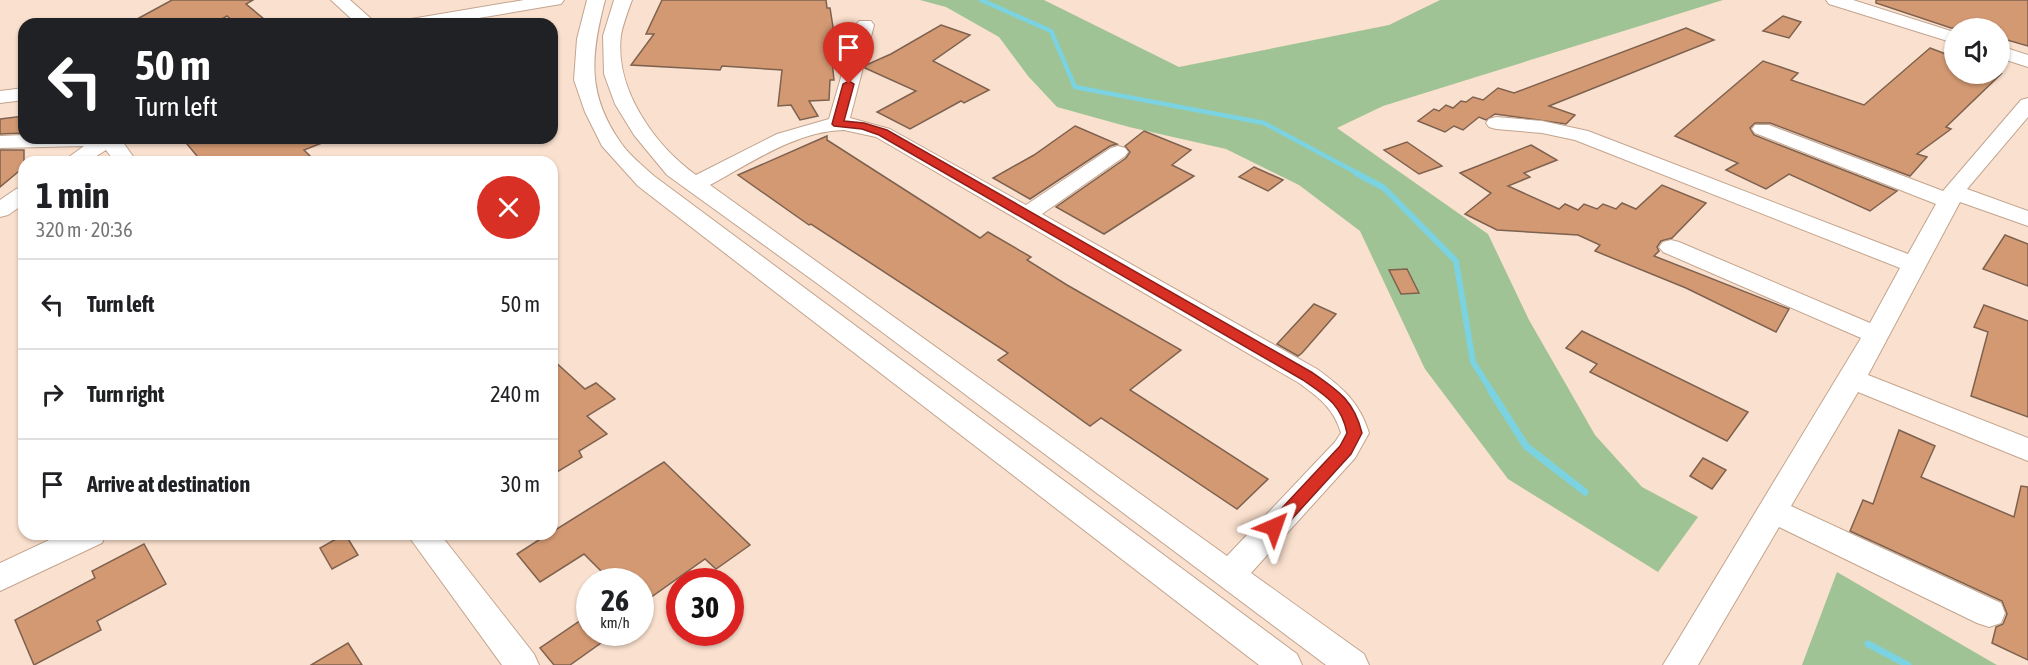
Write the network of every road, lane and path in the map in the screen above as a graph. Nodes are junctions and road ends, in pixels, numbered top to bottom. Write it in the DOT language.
graph roads {
  1 [pos="340,0"];
  2 [pos="555,0"];
  3 [pos="596,0"];
  4 [pos="623,0"];
  5 [pos="1835,0"];
  6 [pos="361,18"];
  7 [pos="447,18"];
  8 [pos="865,25"];
  9 [pos="1944,35"];
  10 [pos="2010,55"];
  11 [pos="2028,61"];
  12 [pos="18,95"];
  13 [pos="0,97"];
  14 [pos="2024,116"];
  15 [pos="1496,123"];
  16 [pos="838,124"];
  17 [pos="1762,129"];
  18 [pos="0,142"];
  19 [pos="18,142"];
  20 [pos="101,144"];
  21 [pos="1118,153"];
  22 [pos="82,156"];
  23 [pos="694,185"];
  24 [pos="1951,196"];
  25 [pos="18,198"];
  26 [pos="0,210"];
  27 [pos="1026,214"];
  28 [pos="2028,219"];
  29 [pos="1671,247"];
  30 [pos="1913,264"];
  31 [pos="1876,335"];
  32 [pos="1852,379"];
  33 [pos="2028,450"];
  34 [pos="1773,511"];
  35 [pos="79,540"];
  36 [pos="427,540"];
  37 [pos="1229,575"];
  38 [pos="0,578"];
  39 [pos="1989,613"];
  40 [pos="522,665"];
  41 [pos="1285,665"];
  42 [pos="1352,665"];
  43 [pos="1680,665"];
  1 -- 6 [label="street"];
  2 -- 7 [label="street"];
  3 -- 41 [label="street"];
  4 -- 23 [label="street"];
  5 -- 9 [label="street"];
  8 -- 16 [label="street"];
  10 -- 11 [label="street"];
  12 -- 13 [label="street"];
  14 -- 24 [label="street"];
  15 -- 30 [label="street"];
  16 -- 23 [label="street"];
  16 -- 27 [label="street"];
  17 -- 24 [label="street"];
  18 -- 19 [label="street"];
  20 -- 22 [label="street"];
  21 -- 27 [label="street"];
  23 -- 37 [label="street"];
  24 -- 28 [label="street"];
  24 -- 30 [label="street"];
  25 -- 26 [label="street"];
  27 -- 37 [label="street"];
  29 -- 31 [label="street"];
  30 -- 31 [label="street"];
  31 -- 32 [label="street"];
  32 -- 33 [label="street"];
  32 -- 34 [label="street"];
  34 -- 39 [label="street"];
  34 -- 43 [label="street"];
  35 -- 38 [label="street"];
  36 -- 40 [label="street"];
  37 -- 42 [label="street"];
}
